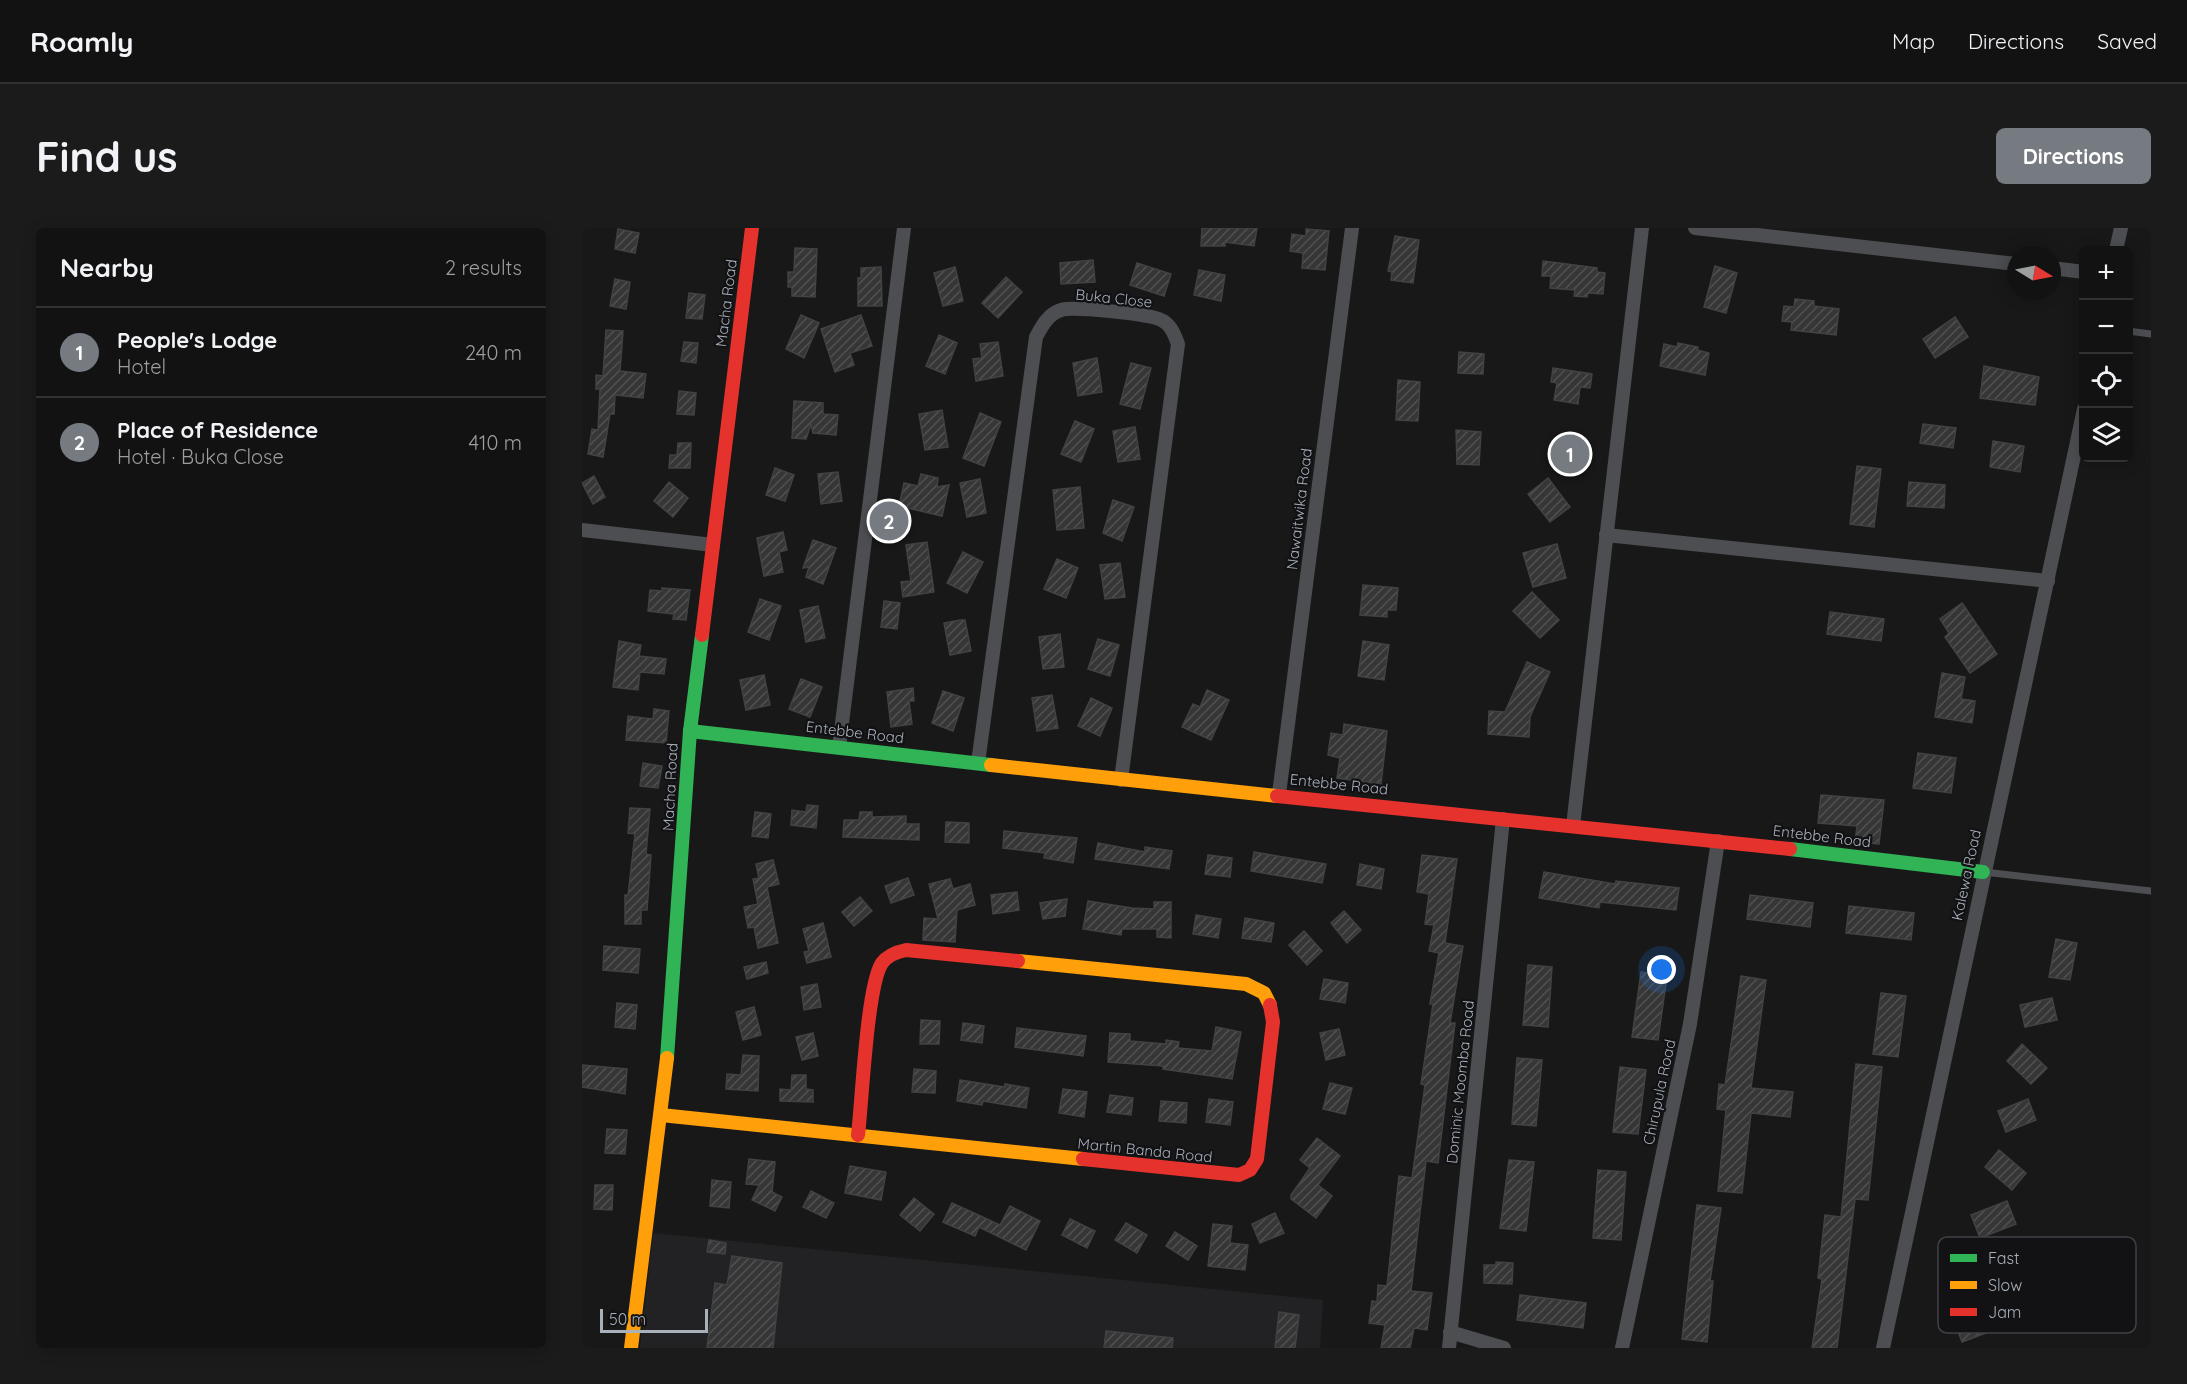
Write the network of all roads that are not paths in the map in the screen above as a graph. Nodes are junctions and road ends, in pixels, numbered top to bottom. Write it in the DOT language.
graph roads {
  1 [pos="752,228"];
  2 [pos="904,228"];
  3 [pos="1352,228"];
  4 [pos="1642,228"];
  5 [pos="1695,228"];
  6 [pos="2121,228"];
  7 [pos="2117,246"];
  8 [pos="2007,263"];
  9 [pos="2061,269"];
  10 [pos="2079,271"];
  11 [pos="2133,332"];
  12 [pos="2151,334"];
  13 [pos="2079,433"];
  14 [pos="582,530"];
  15 [pos="1606,535"];
  16 [pos="713,545"];
  17 [pos="2048,581"];
  18 [pos="690,731"];
  19 [pos="839,747"];
  20 [pos="978,764"];
  21 [pos="1121,780"];
  22 [pos="1279,794"];
  23 [pos="1503,819"];
  24 [pos="1573,826"];
  25 [pos="1718,841"];
  26 [pos="1983,872"];
  27 [pos="2151,891"];
  28 [pos="662,1115"];
  29 [pos="858,1135"];
  30 [pos="1450,1332"];
  31 [pos="632,1348"];
  32 [pos="1449,1348"];
  33 [pos="1504,1348"];
  34 [pos="1622,1348"];
  35 [pos="1883,1348"];
  1 -- 16 [label="street, Macha Road"];
  2 -- 19 [label="street"];
  3 -- 22 [label="street, Nawaitwika Road"];
  4 -- 15 [label="street"];
  5 -- 8 [label="street"];
  6 -- 7 [label="street"];
  9 -- 10 [label="street"];
  11 -- 12 [label="lane"];
  13 -- 17 [label="street, Kalewa Road"];
  14 -- 16 [label="street"];
  15 -- 17 [label="street"];
  15 -- 24 [label="street"];
  16 -- 18 [label="street, Macha Road"];
  17 -- 26 [label="street, Kalewa Road"];
  18 -- 19 [label="street, Entebbe Road"];
  18 -- 28 [label="street, Macha Road"];
  19 -- 20 [label="street, Entebbe Road"];
  20 -- 21 [label="street, Entebbe Road"];
  20 -- 21 [label="street, Buka Close"];
  21 -- 22 [label="street, Entebbe Road"];
  22 -- 23 [label="street, Entebbe Road"];
  23 -- 24 [label="street, Entebbe Road"];
  23 -- 30 [label="street, Dominic Moomba Road"];
  24 -- 25 [label="street, Entebbe Road"];
  25 -- 26 [label="street, Entebbe Road"];
  25 -- 34 [label="street, Chirupula Road"];
  26 -- 27 [label="lane"];
  26 -- 35 [label="street, Kalewa Road"];
  28 -- 29 [label="street, Martin Banda Road"];
  28 -- 31 [label="street, Macha Road"];
  29 -- 29 [label="street, Martin Banda Road"];
  30 -- 32 [label="street, Dominic Moomba Road"];
  30 -- 33 [label="street"];
}
